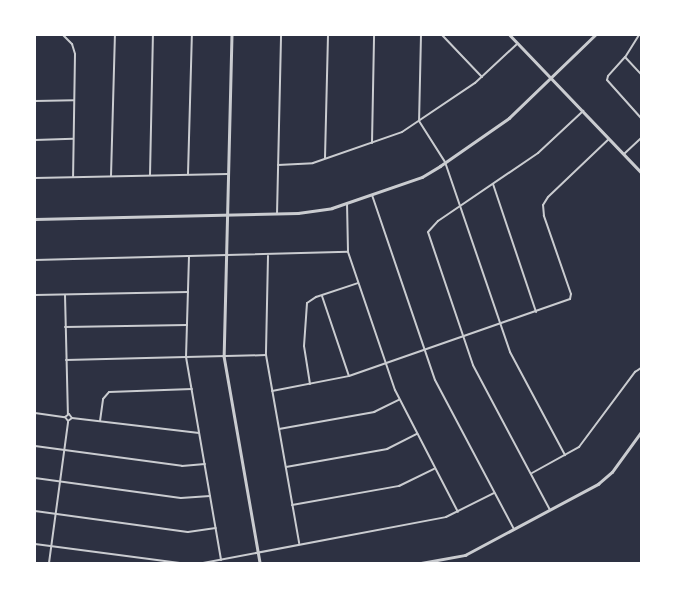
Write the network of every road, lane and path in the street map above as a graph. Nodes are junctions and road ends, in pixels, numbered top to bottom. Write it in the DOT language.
graph roads {
  1 [pos="63,35"];
  2 [pos="115,35"];
  3 [pos="153,35"];
  4 [pos="192,35"];
  5 [pos="232,35"];
  6 [pos="282,35"];
  7 [pos="328,35"];
  8 [pos="374,35"];
  9 [pos="421,35"];
  10 [pos="442,35"];
  11 [pos="510,35"];
  12 [pos="595,35"];
  13 [pos="639,35"];
  14 [pos="518,43"];
  15 [pos="625,57"];
  16 [pos="641,74"];
  17 [pos="482,77"];
  18 [pos="551,78"];
  19 [pos="74,100"];
  20 [pos="35,101"];
  21 [pos="582,111"];
  22 [pos="641,118"];
  23 [pos="419,121"];
  24 [pos="609,138"];
  25 [pos="641,138"];
  26 [pos="73,139"];
  27 [pos="35,140"];
  28 [pos="372,143"];
  29 [pos="624,154"];
  30 [pos="325,158"];
  31 [pos="445,162"];
  32 [pos="278,165"];
  33 [pos="641,172"];
  34 [pos="188,174"];
  35 [pos="229,174"];
  36 [pos="150,175"];
  37 [pos="111,176"];
  38 [pos="35,178"];
  39 [pos="73,178"];
  40 [pos="493,184"];
  41 [pos="372,195"];
  42 [pos="347,203"];
  43 [pos="460,206"];
  44 [pos="228,214"];
  45 [pos="277,214"];
  46 [pos="35,219"];
  47 [pos="348,252"];
  48 [pos="226,255"];
  49 [pos="268,255"];
  50 [pos="189,256"];
  51 [pos="35,260"];
  52 [pos="358,283"];
  53 [pos="188,292"];
  54 [pos="35,295"];
  55 [pos="65,295"];
  56 [pos="322,295"];
  57 [pos="536,312"];
  58 [pos="187,325"];
  59 [pos="500,325"];
  60 [pos="66,327"];
  61 [pos="463,338"];
  62 [pos="425,351"];
  63 [pos="266,355"];
  64 [pos="224,356"];
  65 [pos="186,358"];
  66 [pos="66,360"];
  67 [pos="386,364"];
  68 [pos="641,368"];
  69 [pos="349,376"];
  70 [pos="310,384"];
  71 [pos="192,389"];
  72 [pos="272,391"];
  73 [pos="399,400"];
  74 [pos="35,414"];
  75 [pos="68,414"];
  76 [pos="65,417"];
  77 [pos="72,418"];
  78 [pos="68,421"];
  79 [pos="100,422"];
  80 [pos="279,429"];
  81 [pos="641,432"];
  82 [pos="199,433"];
  83 [pos="417,434"];
  84 [pos="35,446"];
  85 [pos="64,450"];
  86 [pos="565,455"];
  87 [pos="205,464"];
  88 [pos="286,467"];
  89 [pos="435,468"];
  90 [pos="531,474"];
  91 [pos="35,478"];
  92 [pos="60,482"];
  93 [pos="494,493"];
  94 [pos="210,496"];
  95 [pos="292,505"];
  96 [pos="550,510"];
  97 [pos="35,511"];
  98 [pos="458,512"];
  99 [pos="56,514"];
  100 [pos="216,528"];
  101 [pos="514,529"];
  102 [pos="299,543"];
  103 [pos="35,544"];
  104 [pos="52,547"];
  105 [pos="258,553"];
  106 [pos="445,559"];
  107 [pos="221,560"];
  108 [pos="49,563"];
  109 [pos="180,563"];
  110 [pos="202,563"];
  111 [pos="260,563"];
  112 [pos="421,563"];
  113 [pos="446,563"];
  1 -- 19 [label="street"];
  2 -- 37 [label="street"];
  3 -- 36 [label="street"];
  4 -- 34 [label="street"];
  5 -- 35 [label="street"];
  6 -- 32 [label="street"];
  7 -- 30 [label="street"];
  8 -- 28 [label="street"];
  9 -- 23 [label="street"];
  10 -- 17 [label="street"];
  11 -- 14 [label="street"];
  12 -- 18 [label="street"];
  13 -- 15 [label="street"];
  14 -- 17 [label="street"];
  14 -- 18 [label="street"];
  15 -- 16 [label="street"];
  15 -- 22 [label="street"];
  17 -- 23 [label="street"];
  18 -- 21 [label="street"];
  18 -- 31 [label="street"];
  19 -- 20 [label="street"];
  19 -- 26 [label="street"];
  21 -- 24 [label="street"];
  21 -- 40 [label="street"];
  23 -- 28 [label="street"];
  23 -- 31 [label="street"];
  24 -- 29 [label="street"];
  24 -- 57 [label="street"];
  25 -- 29 [label="street"];
  26 -- 27 [label="street"];
  26 -- 39 [label="street"];
  28 -- 30 [label="street"];
  29 -- 33 [label="street"];
  30 -- 32 [label="street"];
  31 -- 41 [label="street"];
  31 -- 43 [label="street"];
  32 -- 45 [label="street"];
  34 -- 35 [label="street"];
  34 -- 36 [label="street"];
  35 -- 44 [label="street"];
  36 -- 37 [label="street"];
  37 -- 39 [label="street"];
  38 -- 39 [label="street"];
  40 -- 43 [label="street"];
  40 -- 57 [label="street"];
  41 -- 42 [label="street"];
  41 -- 62 [label="street"];
  42 -- 45 [label="street"];
  42 -- 47 [label="street"];
  43 -- 59 [label="street"];
  43 -- 61 [label="street"];
  44 -- 45 [label="street"];
  44 -- 46 [label="street"];
  44 -- 48 [label="street"];
  47 -- 49 [label="street"];
  47 -- 52 [label="street"];
  48 -- 49 [label="street"];
  48 -- 50 [label="street"];
  48 -- 64 [label="street"];
  49 -- 63 [label="street"];
  50 -- 51 [label="street"];
  50 -- 53 [label="street"];
  52 -- 56 [label="street"];
  52 -- 67 [label="street"];
  53 -- 55 [label="street"];
  53 -- 58 [label="street"];
  54 -- 55 [label="street"];
  55 -- 60 [label="street"];
  56 -- 69 [label="street"];
  56 -- 70 [label="street"];
  57 -- 59 [label="street"];
  58 -- 60 [label="street"];
  58 -- 65 [label="street"];
  59 -- 61 [label="street"];
  59 -- 86 [label="street"];
  60 -- 66 [label="street"];
  61 -- 62 [label="street"];
  61 -- 90 [label="street"];
  62 -- 67 [label="street"];
  62 -- 93 [label="street"];
  63 -- 64 [label="street"];
  63 -- 72 [label="street"];
  64 -- 65 [label="street"];
  64 -- 105 [label="street"];
  65 -- 66 [label="street"];
  65 -- 71 [label="street"];
  66 -- 75 [label="street"];
  67 -- 69 [label="street"];
  67 -- 73 [label="street"];
  68 -- 86 [label="street"];
  69 -- 70 [label="street"];
  70 -- 72 [label="street"];
  71 -- 79 [label="street"];
  71 -- 82 [label="street"];
  72 -- 80 [label="street"];
  73 -- 80 [label="street"];
  73 -- 83 [label="street"];
  74 -- 76 [label="street"];
  75 -- 76 [label="street"];
  75 -- 77 [label="street"];
  76 -- 78 [label="street"];
  77 -- 78 [label="street"];
  77 -- 79 [label="street"];
  78 -- 85 [label="street"];
  79 -- 82 [label="street"];
  80 -- 88 [label="street"];
  81 -- 96 [label="street"];
  82 -- 87 [label="street"];
  83 -- 88 [label="street"];
  83 -- 89 [label="street"];
  84 -- 85 [label="street"];
  85 -- 87 [label="street"];
  85 -- 92 [label="street"];
  86 -- 90 [label="street"];
  87 -- 94 [label="street"];
  88 -- 95 [label="street"];
  89 -- 95 [label="street"];
  89 -- 98 [label="street"];
  90 -- 96 [label="street"];
  91 -- 92 [label="street"];
  92 -- 94 [label="street"];
  92 -- 99 [label="street"];
  93 -- 98 [label="street"];
  93 -- 101 [label="street"];
  94 -- 100 [label="street"];
  95 -- 102 [label="street"];
  96 -- 101 [label="street"];
  97 -- 99 [label="street"];
  98 -- 102 [label="street"];
  99 -- 100 [label="street"];
  99 -- 104 [label="street"];
  100 -- 107 [label="street"];
  101 -- 106 [label="street"];
  102 -- 105 [label="street"];
  103 -- 104 [label="street"];
  104 -- 108 [label="street"];
  104 -- 109 [label="street"];
  105 -- 107 [label="street"];
  105 -- 111 [label="street"];
  106 -- 112 [label="street"];
  106 -- 113 [label="street"];
  107 -- 110 [label="street"];
}
